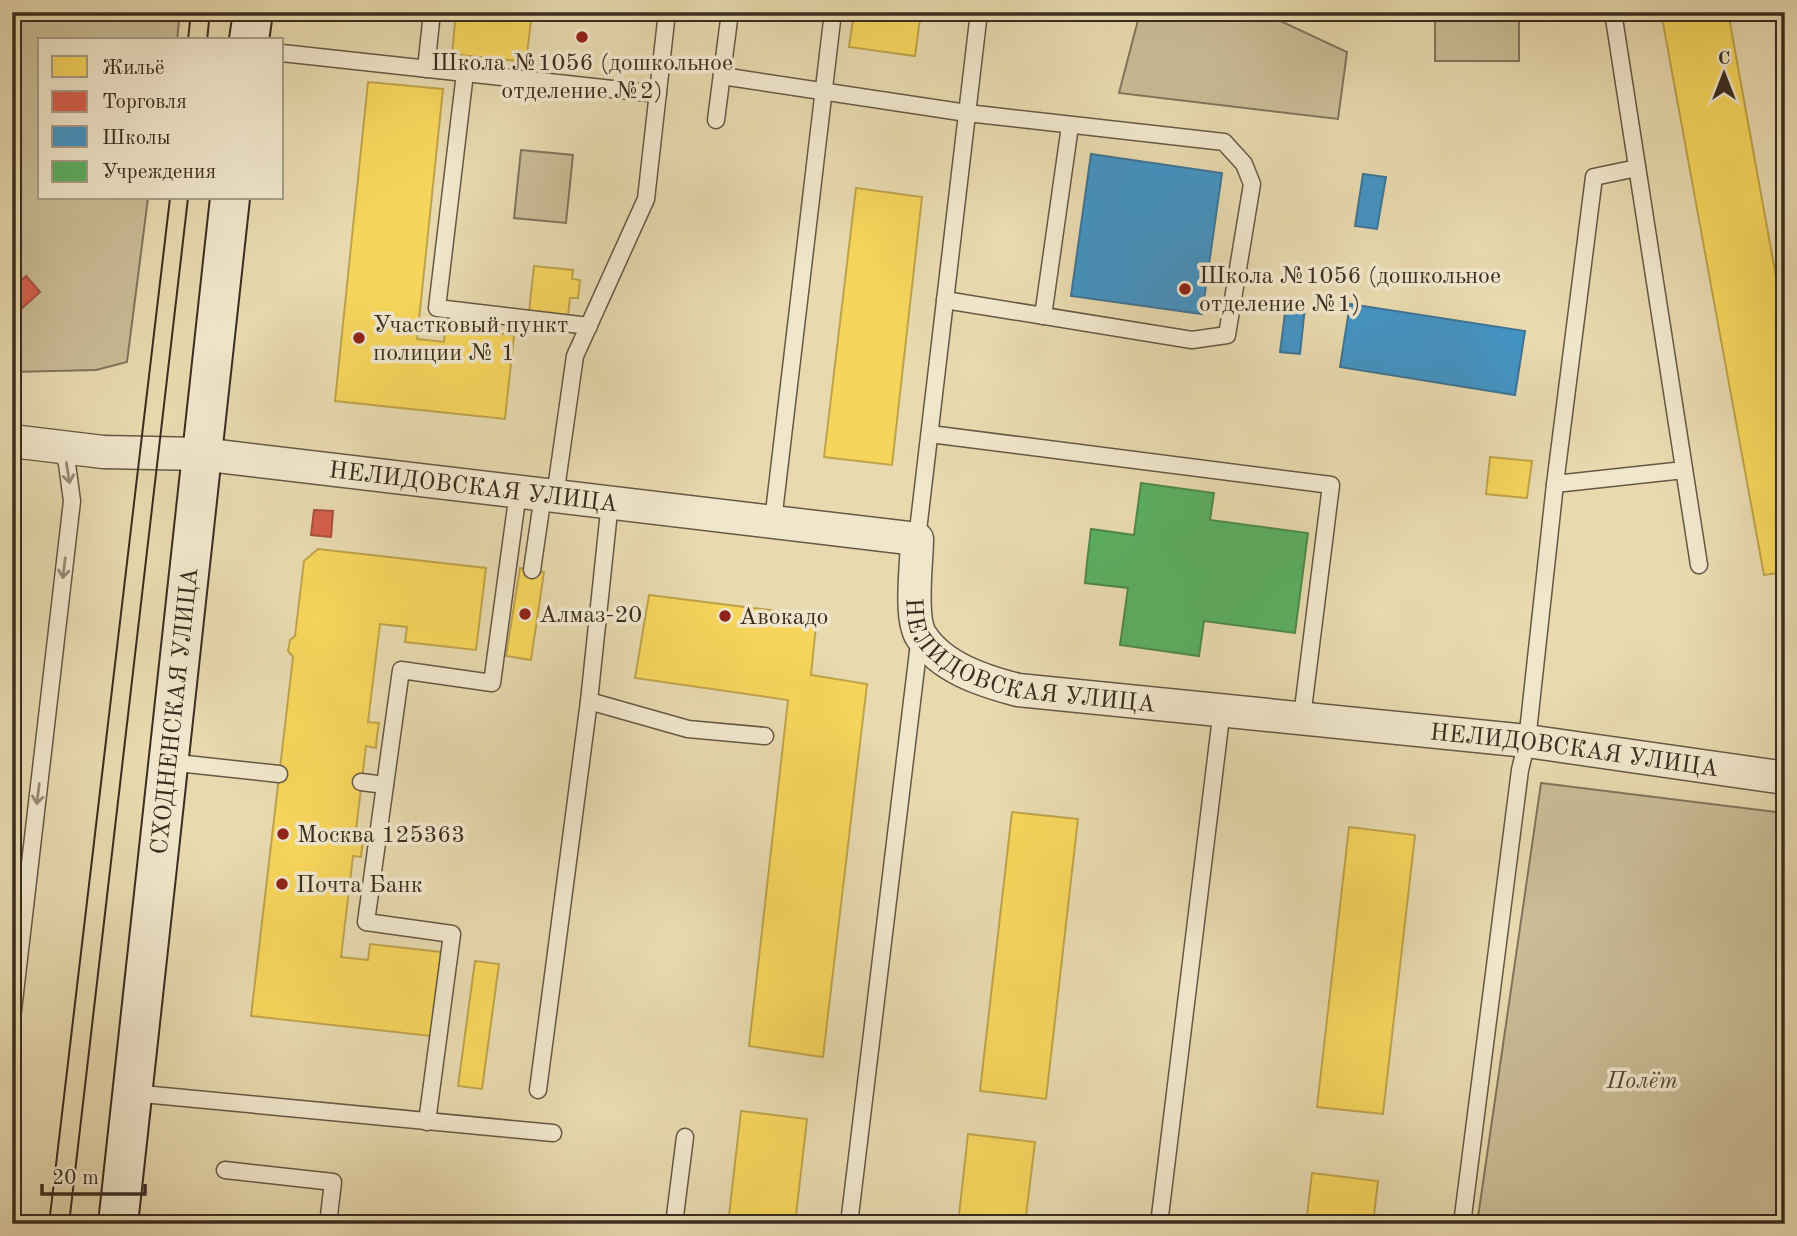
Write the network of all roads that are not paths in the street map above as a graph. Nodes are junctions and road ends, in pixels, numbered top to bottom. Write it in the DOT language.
graph roads {
  1 [pos="253,12"];
  2 [pos="432,12"];
  3 [pos="667,12"];
  4 [pos="730,12"];
  5 [pos="833,12"];
  6 [pos="979,12"];
  7 [pos="1613,12"];
  8 [pos="249,38"];
  9 [pos="284,53"];
  10 [pos="426,69"];
  11 [pos="465,73"];
  12 [pos="722,76"];
  13 [pos="823,92"];
  14 [pos="658,94"];
  15 [pos="967,113"];
  16 [pos="716,120"];
  17 [pos="1070,126"];
  18 [pos="1637,167"];
  19 [pos="230,200"];
  20 [pos="945,300"];
  21 [pos="1043,316"];
  22 [pos="589,326"];
  23 [pos="930,434"];
  24 [pos="12,441"];
  25 [pos="61,446"];
  26 [pos="201,454"];
  27 [pos="1684,470"];
  28 [pos="1555,484"];
  29 [pos="538,494"];
  30 [pos="610,502"];
  31 [pos="773,521"];
  32 [pos="918,539"];
  33 [pos="1699,565"];
  34 [pos="532,570"];
  35 [pos="920,635"];
  36 [pos="589,701"];
  37 [pos="1222,709"];
  38 [pos="1302,717"];
  39 [pos="765,736"];
  40 [pos="1527,741"];
  41 [pos="168,762"];
  42 [pos="279,774"];
  43 [pos="1785,778"];
  44 [pos="361,782"];
  45 [pos="385,785"];
  46 [pos="12,1019"];
  47 [pos="538,1090"];
  48 [pos="132,1093"];
  49 [pos="427,1122"];
  50 [pos="553,1133"];
  51 [pos="685,1137"];
  52 [pos="225,1170"];
  53 [pos="117,1224"];
  54 [pos="328,1224"];
  55 [pos="674,1224"];
  56 [pos="849,1224"];
  57 [pos="1160,1224"];
  58 [pos="1462,1224"];
  1 -- 8 [label="main road"];
  2 -- 10 [label="lane"];
  3 -- 14 [label="lane"];
  4 -- 12 [label="lane"];
  5 -- 13 [label="lane"];
  6 -- 15 [label="lane"];
  7 -- 18 [label="lane"];
  9 -- 10 [label="lane"];
  10 -- 11 [label="lane"];
  11 -- 14 [label="lane"];
  11 -- 22 [label="lane"];
  12 -- 13 [label="lane"];
  12 -- 16 [label="lane"];
  13 -- 15 [label="lane"];
  13 -- 31 [label="lane"];
  14 -- 22 [label="lane"];
  15 -- 17 [label="lane"];
  15 -- 20 [label="lane"];
  17 -- 21 [label="lane"];
  17 -- 21 [label="lane"];
  18 -- 27 [label="lane"];
  18 -- 28 [label="lane"];
  19 -- 26 [label="main road, СХОДНЕНСКАЯ УЛИЦА"];
  20 -- 21 [label="lane"];
  20 -- 23 [label="lane"];
  22 -- 29 [label="lane"];
  23 -- 32 [label="lane"];
  23 -- 38 [label="lane"];
  24 -- 25 [label="street, НЕЛИДОВСКАЯ УЛИЦА"];
  25 -- 26 [label="street, НЕЛИДОВСКАЯ УЛИЦА"];
  25 -- 46 [label="lane, one-way"];
  26 -- 29 [label="street, НЕЛИДОВСКАЯ УЛИЦА"];
  26 -- 41 [label="main road, СХОДНЕНСКАЯ УЛИЦА"];
  27 -- 28 [label="lane"];
  27 -- 33 [label="lane"];
  28 -- 40 [label="lane"];
  29 -- 30 [label="street, НЕЛИДОВСКАЯ УЛИЦА"];
  29 -- 34 [label="lane"];
  29 -- 45 [label="lane"];
  30 -- 31 [label="street, НЕЛИДОВСКАЯ УЛИЦА"];
  30 -- 36 [label="lane"];
  31 -- 32 [label="street, НЕЛИДОВСКАЯ УЛИЦА"];
  32 -- 35 [label="street, НЕЛИДОВСКАЯ УЛИЦА"];
  35 -- 37 [label="street, НЕЛИДОВСКАЯ УЛИЦА"];
  35 -- 56 [label="lane"];
  36 -- 39 [label="lane"];
  36 -- 47 [label="lane"];
  37 -- 38 [label="street, НЕЛИДОВСКАЯ УЛИЦА"];
  37 -- 57 [label="lane"];
  38 -- 40 [label="street, НЕЛИДОВСКАЯ УЛИЦА"];
  40 -- 43 [label="street, НЕЛИДОВСКАЯ УЛИЦА"];
  40 -- 58 [label="lane"];
  41 -- 42 [label="lane"];
  41 -- 48 [label="main road, СХОДНЕНСКАЯ УЛИЦА"];
  44 -- 45 [label="lane"];
  45 -- 49 [label="lane"];
  48 -- 49 [label="lane"];
  48 -- 53 [label="main road, СХОДНЕНСКАЯ УЛИЦА"];
  49 -- 50 [label="lane"];
  51 -- 55 [label="lane"];
  52 -- 54 [label="lane"];
}
